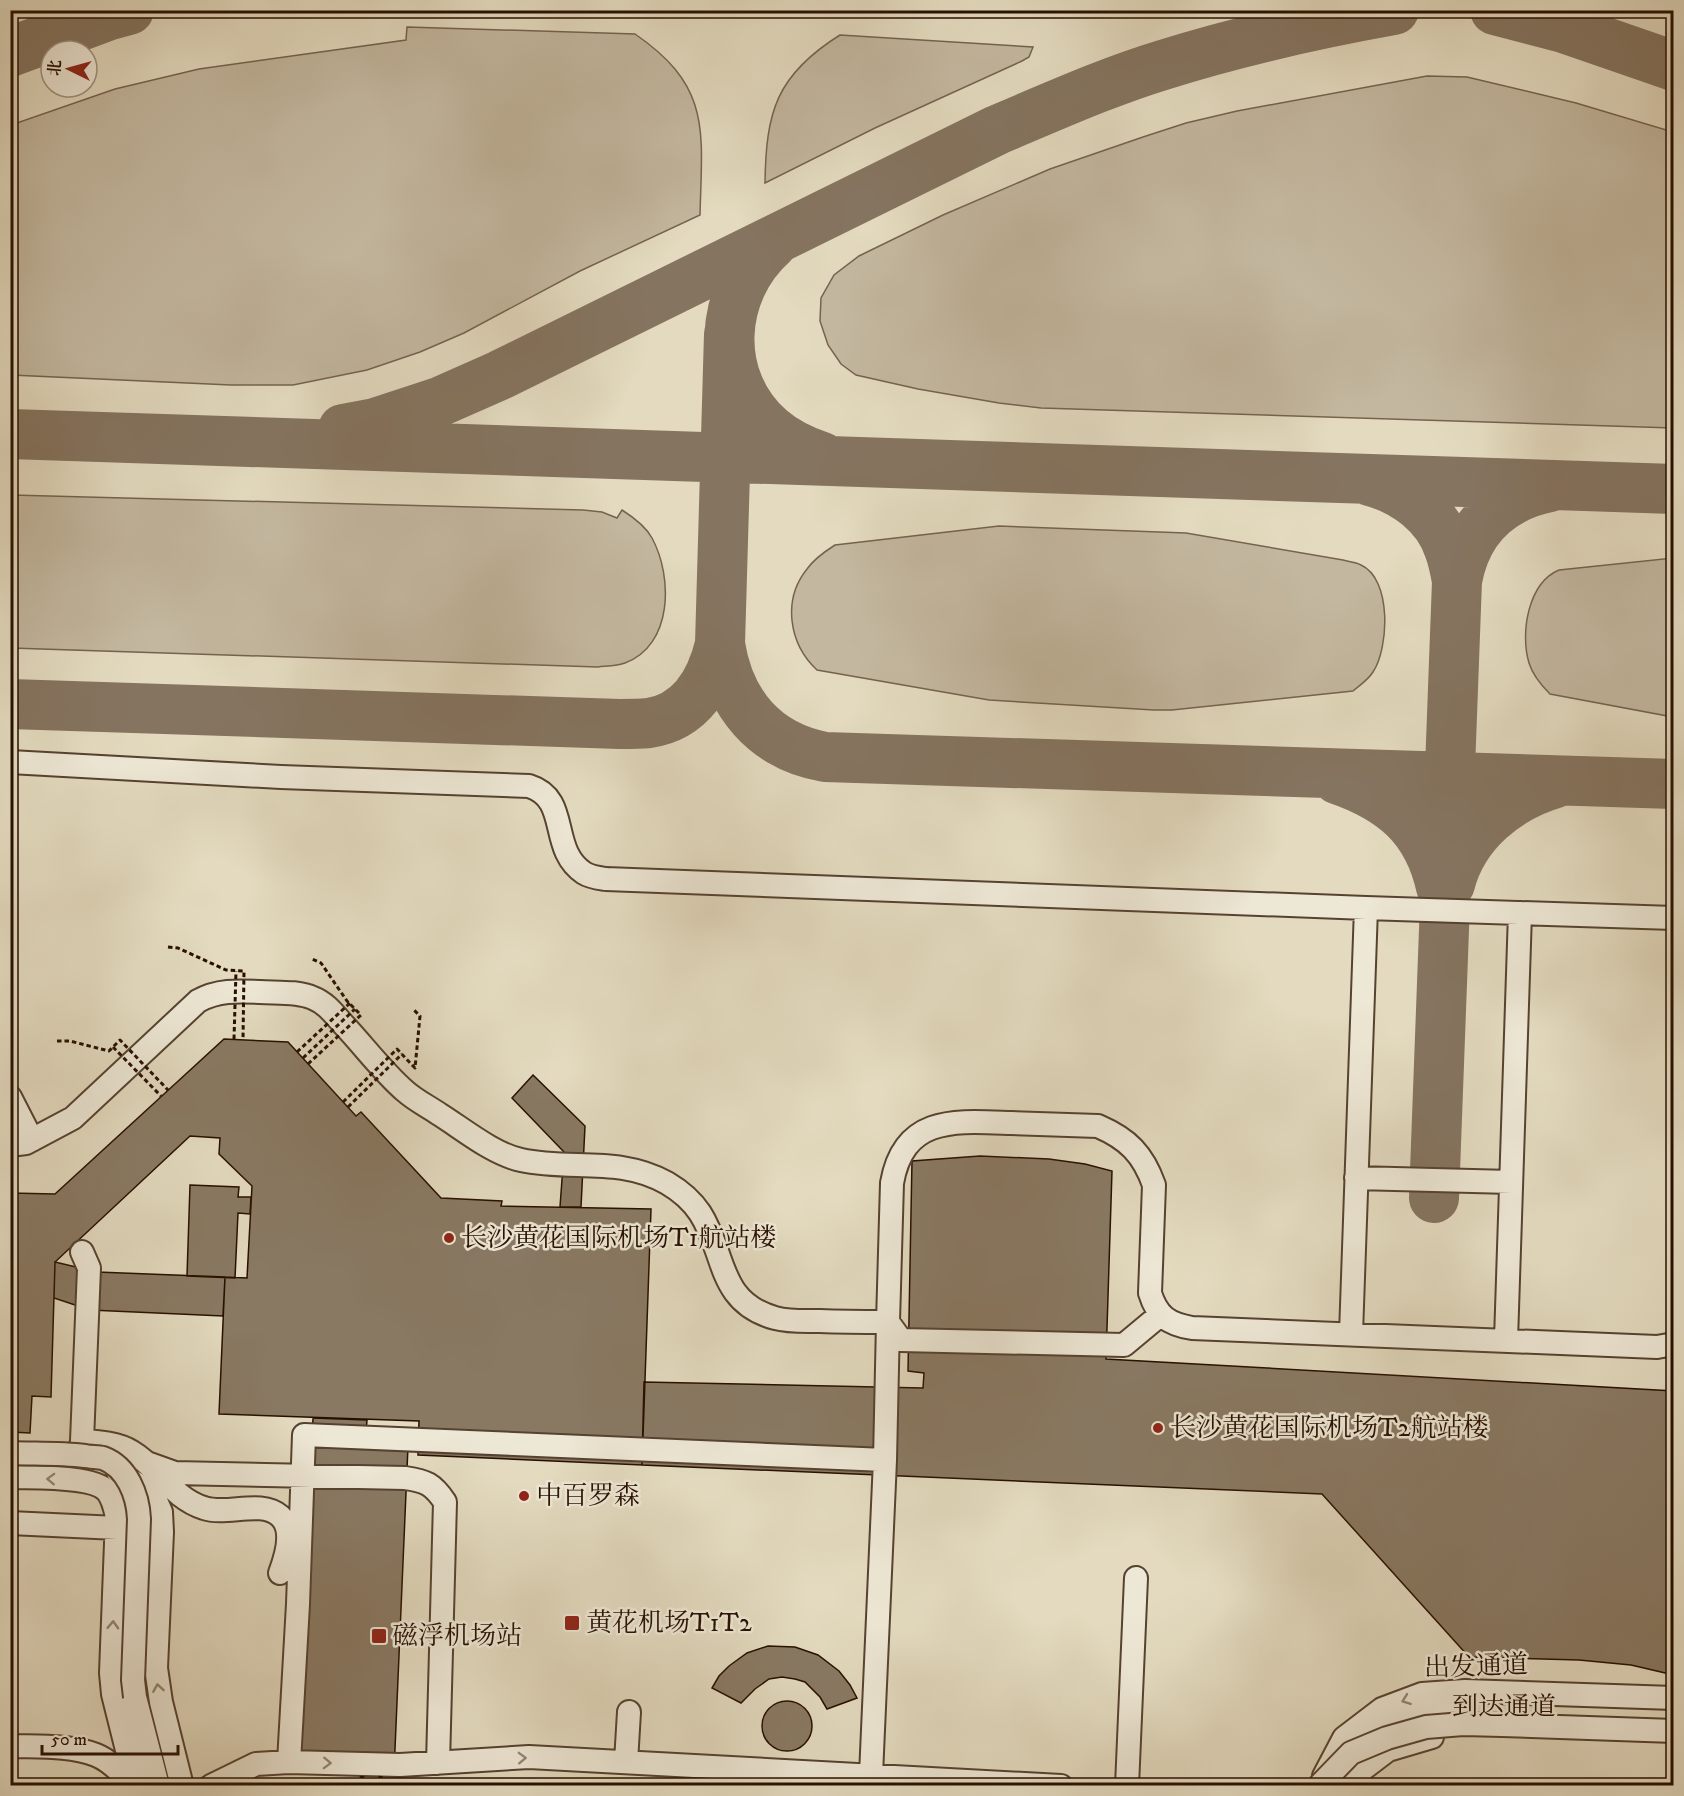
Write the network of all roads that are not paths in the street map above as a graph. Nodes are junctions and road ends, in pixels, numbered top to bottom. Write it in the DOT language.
graph roads {
  1 [pos="10,762"];
  2 [pos="1366,908"];
  3 [pos="1520,913"];
  4 [pos="1674,918"];
  5 [pos="10,1097"];
  6 [pos="21,1142"];
  7 [pos="1356,1178"];
  8 [pos="1511,1182"];
  9 [pos="82,1252"];
  10 [pos="1160,1315"];
  11 [pos="888,1322"];
  12 [pos="1351,1334"];
  13 [pos="1506,1340"];
  14 [pos="1674,1344"];
  15 [pos="80,1446"];
  16 [pos="10,1448"];
  17 [pos="10,1453"];
  18 [pos="10,1459"];
  19 [pos="885,1460"];
  20 [pos="147,1463"];
  21 [pos="110,1467"];
  22 [pos="303,1475"];
  23 [pos="10,1478"];
  24 [pos="10,1523"];
  25 [pos="117,1528"];
  26 [pos="115,1569"];
  27 [pos="1136,1578"];
  28 [pos="298,1604"];
  29 [pos="1674,1698"];
  30 [pos="628,1712"];
  31 [pos="1674,1713"];
  32 [pos="1674,1731"];
  33 [pos="1674,1740"];
  34 [pos="10,1746"];
  35 [pos="289,1762"];
  36 [pos="626,1762"];
  37 [pos="438,1763"];
  38 [pos="706,1766"];
  39 [pos="871,1775"];
  40 [pos="996,1784"];
  41 [pos="135,1785"];
  42 [pos="158,1785"];
  43 [pos="182,1785"];
  44 [pos="211,1785"];
  45 [pos="689,1785"];
  46 [pos="1061,1785"];
  47 [pos="1127,1785"];
  48 [pos="1326,1785"];
  49 [pos="1351,1785"];
  1 -- 2 [label="street"];
  2 -- 3 [label="street"];
  2 -- 7 [label="street"];
  3 -- 4 [label="street"];
  3 -- 8 [label="street"];
  5 -- 6 [label="street"];
  6 -- 11 [label="street"];
  7 -- 8 [label="street"];
  7 -- 12 [label="street"];
  8 -- 13 [label="street"];
  9 -- 15 [label="street"];
  10 -- 11 [label="street"];
  10 -- 11 [label="street"];
  10 -- 12 [label="street"];
  11 -- 19 [label="street"];
  12 -- 13 [label="street"];
  13 -- 14 [label="street"];
  15 -- 16 [label="street"];
  15 -- 20 [label="street"];
  15 -- 21 [label="street"];
  17 -- 42 [label="street, bridge"];
  18 -- 21 [label="street"];
  19 -- 22 [label="street"];
  19 -- 39 [label="street"];
  20 -- 22 [label="street"];
  20 -- 28 [label="street"];
  21 -- 26 [label="street"];
  43 -- 21 [label="street, one-way"];
  22 -- 28 [label="street"];
  22 -- 37 [label="street"];
  25 -- 23 [label="street, one-way"];
  24 -- 25 [label="street"];
  25 -- 26 [label="street"];
  41 -- 26 [label="street, one-way"];
  27 -- 47 [label="street"];
  28 -- 35 [label="street"];
  29 -- 48 [label="street, 出发通道, one-way"];
  30 -- 36 [label="street"];
  31 -- 48 [label="street, bridge"];
  32 -- 48 [label="street, bridge"];
  33 -- 49 [label="street, 到达通道"];
  34 -- 41 [label="street"];
  35 -- 37 [label="street, one-way"];
  35 -- 44 [label="street"];
  37 -- 36 [label="street, one-way"];
  36 -- 38 [label="street"];
  38 -- 39 [label="street"];
  38 -- 45 [label="street"];
  39 -- 40 [label="street"];
  40 -- 46 [label="street"];
}
